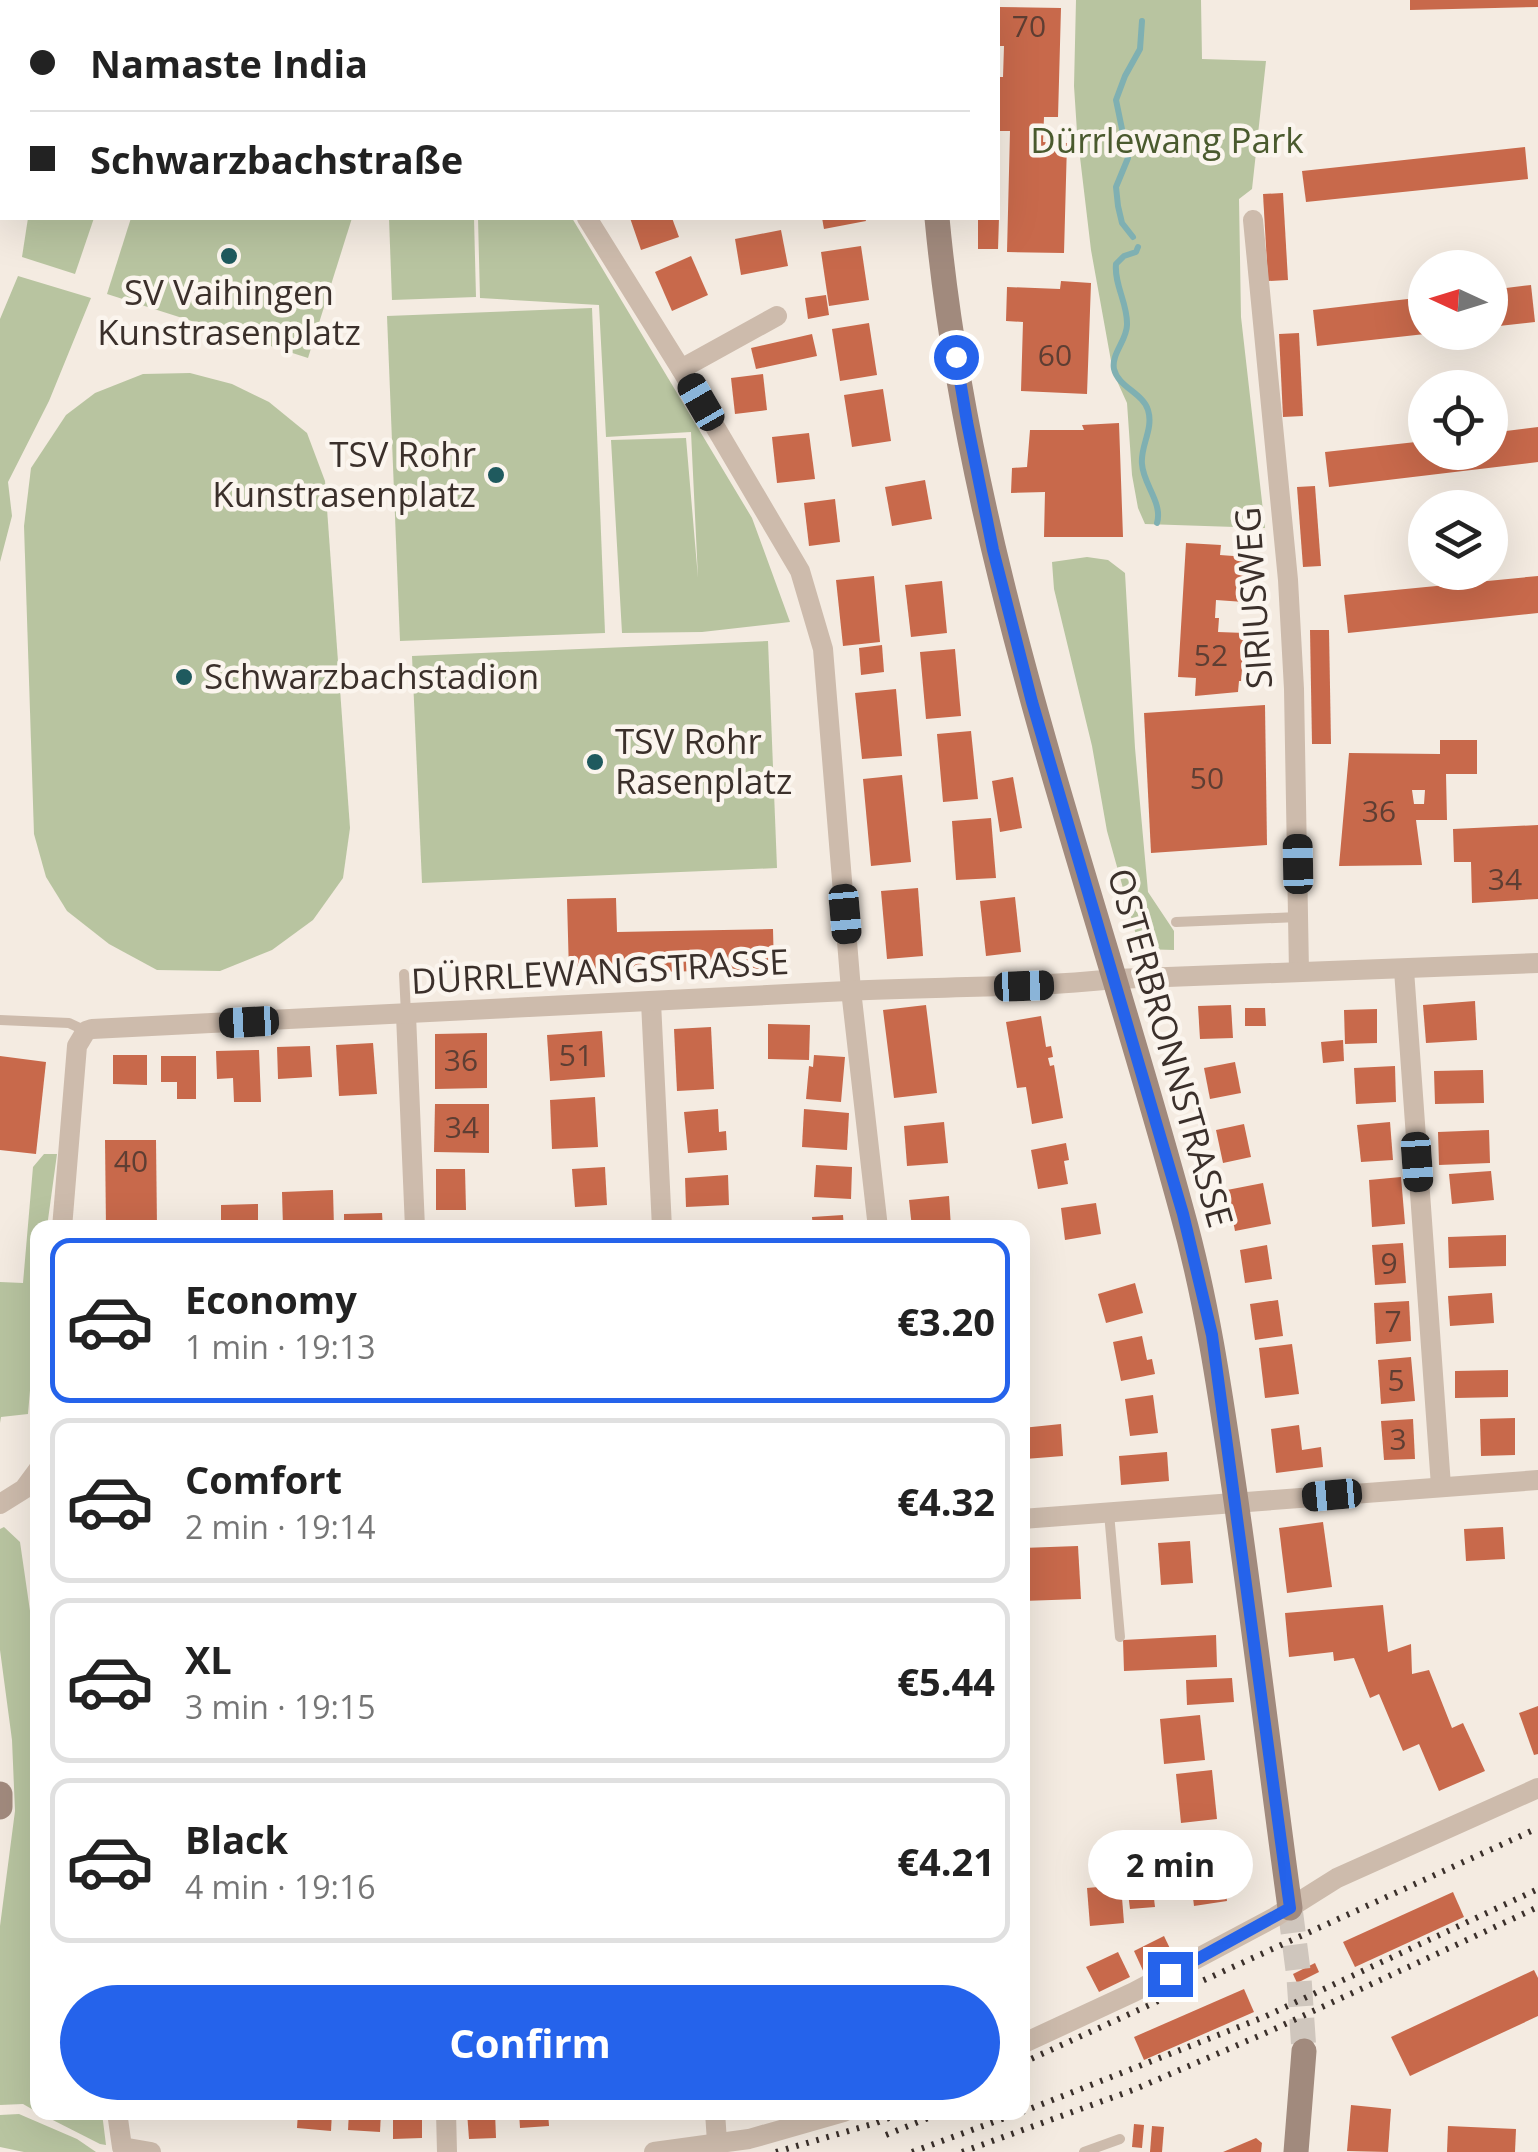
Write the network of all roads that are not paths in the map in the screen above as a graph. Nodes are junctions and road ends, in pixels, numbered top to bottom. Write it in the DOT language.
graph roads {
  1 [pos="589,220"];
  2 [pos="937,220"];
  3 [pos="1253,220"];
  4 [pos="778,316"];
  5 [pos="681,369"];
  6 [pos="1298,917"];
  7 [pos="1176,922"];
  8 [pos="1538,963"];
  9 [pos="1404,970"];
  10 [pos="1299,972"];
  11 [pos="404,974"];
  12 [pos="1116,979"];
  13 [pos="851,990"];
  14 [pos="652,1002"];
  15 [pos="406,1015"];
  16 [pos="0,1020"];
  17 [pos="86,1031"];
  18 [pos="63,1220"];
  19 [pos="415,1220"];
  20 [pos="662,1220"];
  21 [pos="877,1220"];
  22 [pos="1538,1480"];
  23 [pos="30,1481"];
  24 [pos="1441,1486"];
  25 [pos="0,1504"];
  26 [pos="1236,1504"];
  27 [pos="1109,1513"];
  28 [pos="1030,1518"];
  29 [pos="1120,1637"];
  30 [pos="1538,1788"];
  31 [pos="0,1794"];
  32 [pos="0,1807"];
  33 [pos="1290,1908"];
  34 [pos="1030,2040"];
  35 [pos="1304,2051"];
  36 [pos="118,2120"];
  37 [pos="446,2120"];
  38 [pos="716,2120"];
  39 [pos="816,2120"];
  40 [pos="1120,2139"];
  41 [pos="717,2142"];
  42 [pos="151,2152"];
  43 [pos="447,2152"];
  44 [pos="654,2152"];
  45 [pos="1084,2152"];
  46 [pos="1296,2152"];
  1 -- 5 [label="street"];
  2 -- 12 [label="street, OSTERBRONNSTRASSE"];
  3 -- 6 [label="street, SIRIUSWEG"];
  4 -- 5 [label="street"];
  5 -- 13 [label="street"];
  6 -- 7 [label="lane"];
  6 -- 10 [label="street, SIRIUSWEG"];
  8 -- 9 [label="street, DÜRRLEWANGSTRASSE"];
  9 -- 10 [label="street, DÜRRLEWANGSTRASSE"];
  9 -- 24 [label="street"];
  10 -- 12 [label="street, DÜRRLEWANGSTRASSE"];
  11 -- 15 [label="lane"];
  12 -- 13 [label="street, DÜRRLEWANGSTRASSE"];
  12 -- 26 [label="street, OSTERBRONNSTRASSE"];
  13 -- 14 [label="street, DÜRRLEWANGSTRASSE"];
  13 -- 21 [label="street"];
  14 -- 15 [label="street, DÜRRLEWANGSTRASSE"];
  14 -- 20 [label="street"];
  15 -- 17 [label="street, DÜRRLEWANGSTRASSE"];
  15 -- 19 [label="street"];
  16 -- 17 [label="lane"];
  17 -- 18 [label="street"];
  22 -- 24 [label="street"];
  23 -- 25 [label="street"];
  24 -- 26 [label="street"];
  26 -- 27 [label="street"];
  26 -- 33 [label="street, OSTERBRONNSTRASSE"];
  27 -- 28 [label="street"];
  27 -- 29 [label="lane"];
  30 -- 33 [label="street"];
  31 -- 32 [label="street"];
  33 -- 34 [label="street"];
  35 -- 46 [label="street"];
  36 -- 42 [label="street"];
  37 -- 43 [label="street"];
  38 -- 41 [label="street"];
  39 -- 41 [label="street"];
  40 -- 45 [label="lane"];
  41 -- 44 [label="street"];
}
